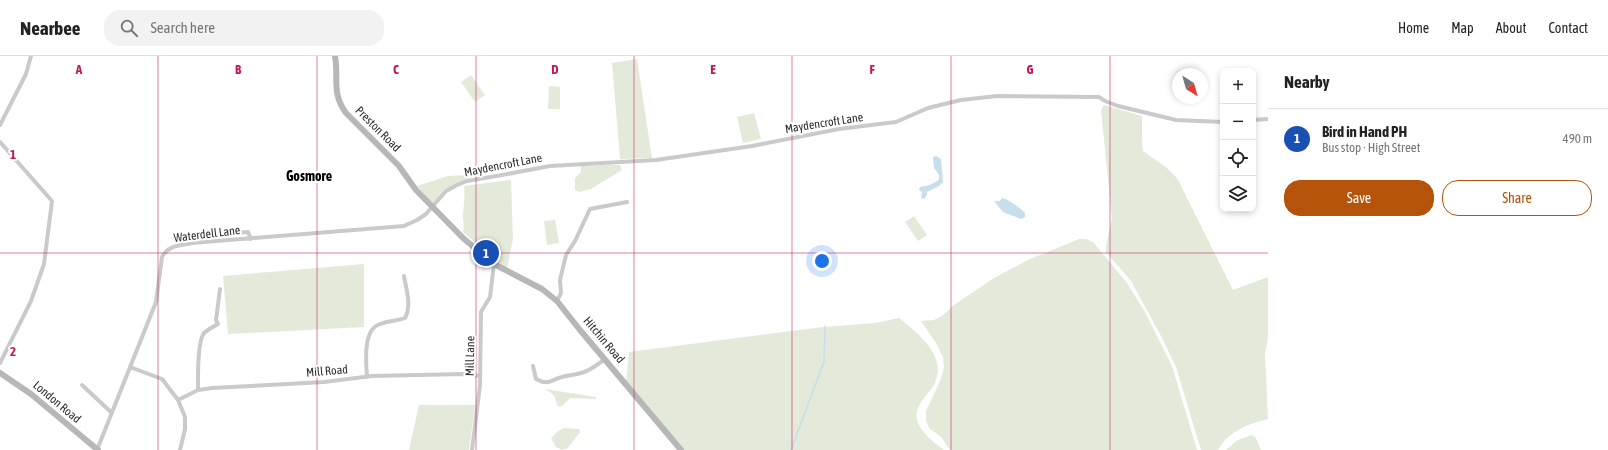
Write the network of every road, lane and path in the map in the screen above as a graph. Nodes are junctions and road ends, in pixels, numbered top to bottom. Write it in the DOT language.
graph roads {
  1 [pos="31,56"];
  2 [pos="335,56"];
  3 [pos="1268,119"];
  4 [pos="1256,120"];
  5 [pos="1220,122"];
  6 [pos="0,125"];
  7 [pos="0,142"];
  8 [pos="627,202"];
  9 [pos="432,207"];
  10 [pos="251,239"];
  11 [pos="192,243"];
  12 [pos="494,264"];
  13 [pos="404,276"];
  14 [pos="220,289"];
  15 [pos="557,301"];
  16 [pos="605,359"];
  17 [pos="0,363"];
  18 [pos="533,366"];
  19 [pos="130,367"];
  20 [pos="0,373"];
  21 [pos="480,376"];
  22 [pos="367,377"];
  23 [pos="82,385"];
  24 [pos="198,390"];
  25 [pos="178,400"];
  26 [pos="112,413"];
  27 [pos="97,450"];
  28 [pos="180,450"];
  29 [pos="472,450"];
  30 [pos="681,450"];
  1 -- 6 [label="street"];
  2 -- 9 [label="street, Preston Road"];
  3 -- 4 [label="street"];
  5 -- 9 [label="street, Maydencroft Lane"];
  7 -- 17 [label="street"];
  8 -- 15 [label="street"];
  9 -- 10 [label="street, Waterdell Lane"];
  9 -- 12 [label="street, Preston Road"];
  10 -- 11 [label="street, Waterdell Lane"];
  10 -- 11 [label="street"];
  11 -- 19 [label="street, Waterdell Lane"];
  12 -- 15 [label="street, Hitchin Road"];
  12 -- 21 [label="street, Mill Lane"];
  13 -- 22 [label="street"];
  14 -- 24 [label="street"];
  15 -- 16 [label="street, Hitchin Road"];
  16 -- 18 [label="street"];
  16 -- 30 [label="street, Hitchin Road"];
  19 -- 25 [label="street"];
  19 -- 26 [label="street, Waterdell Lane"];
  20 -- 27 [label="street, London Road"];
  21 -- 22 [label="street, Mill Road"];
  21 -- 29 [label="street, Mill Lane"];
  22 -- 24 [label="street, Mill Road"];
  23 -- 26 [label="street"];
  24 -- 25 [label="street, Mill Road"];
  25 -- 28 [label="street"];
  26 -- 27 [label="street, Waterdell Lane"];
}
